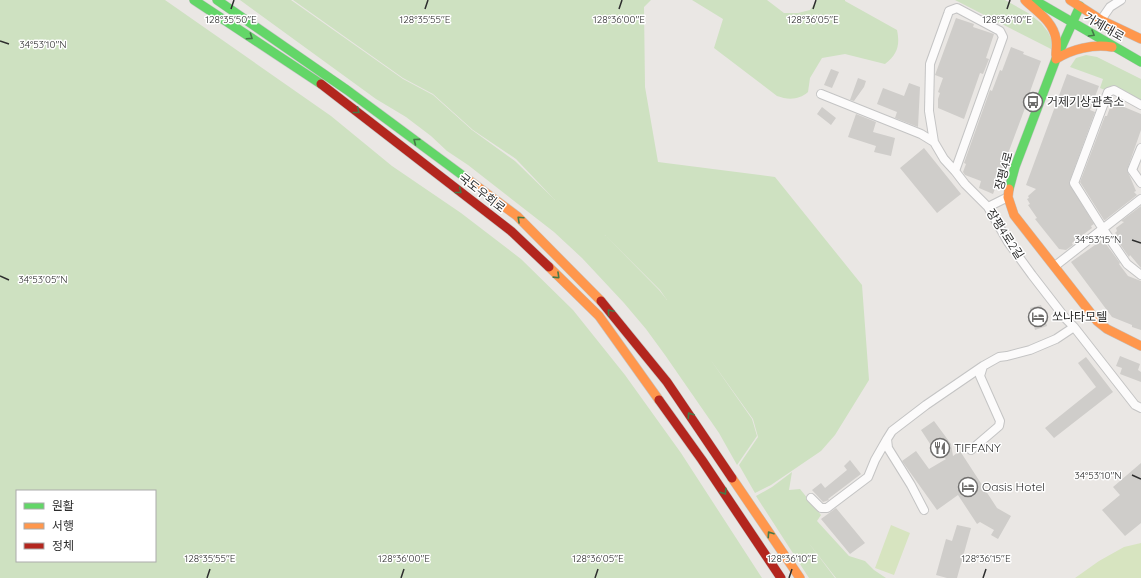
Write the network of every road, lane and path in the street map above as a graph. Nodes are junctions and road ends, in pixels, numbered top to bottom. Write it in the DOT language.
graph roads {
  1 [pos="194,0"];
  2 [pos="217,0"];
  3 [pos="1025,0"];
  4 [pos="1034,0"];
  5 [pos="1070,0"];
  6 [pos="1121,0"];
  7 [pos="1080,6"];
  8 [pos="1102,20"];
  9 [pos="1072,22"];
  10 [pos="1141,39"];
  11 [pos="1119,49"];
  12 [pos="1056,59"];
  13 [pos="1141,62"];
  14 [pos="822,94"];
  15 [pos="1141,105"];
  16 [pos="934,142"];
  17 [pos="1141,148"];
  18 [pos="955,171"];
  19 [pos="1141,183"];
  20 [pos="1008,197"];
  21 [pos="1141,199"];
  22 [pos="988,206"];
  23 [pos="1103,229"];
  24 [pos="1055,266"];
  25 [pos="1141,275"];
  26 [pos="1074,327"];
  27 [pos="1141,346"];
  28 [pos="983,366"];
  29 [pos="1141,408"];
  30 [pos="887,439"];
  31 [pos="971,450"];
  32 [pos="811,498"];
  33 [pos="924,510"];
  34 [pos="781,578"];
  35 [pos="800,578"];
  1 -- 34 [label="main road, 국도우회로, one-way"];
  35 -- 2 [label="main road, 국도우회로, one-way"];
  3 -- 12 [label="main road"];
  4 -- 9 [label="main road, 거제대로"];
  5 -- 7 [label="main road, 거제대로"];
  6 -- 8 [label="street"];
  7 -- 8 [label="main road, 거제대로"];
  7 -- 9 [label="main road, 장평4로"];
  8 -- 10 [label="main road, 거제대로"];
  9 -- 11 [label="main road, 거제대로, one-way"];
  9 -- 12 [label="main road, 장평4로"];
  11 -- 12 [label="main road"];
  11 -- 13 [label="main road, 거제대로"];
  12 -- 20 [label="main road, 장평4로"];
  14 -- 16 [label="street"];
  15 -- 23 [label="street"];
  16 -- 18 [label="street, 장평4로2길"];
  16 -- 18 [label="street"];
  17 -- 19 [label="street"];
  18 -- 22 [label="street, 장평4로2길"];
  20 -- 22 [label="street"];
  20 -- 24 [label="main road, 장평4로"];
  21 -- 23 [label="street"];
  22 -- 26 [label="street, 장평4로2길"];
  23 -- 24 [label="street"];
  23 -- 25 [label="street"];
  24 -- 27 [label="main road, 장평4로"];
  26 -- 28 [label="street"];
  26 -- 29 [label="street, 장평4로2길"];
  28 -- 30 [label="street"];
  28 -- 31 [label="street"];
  30 -- 32 [label="street"];
  30 -- 33 [label="street"];
}
